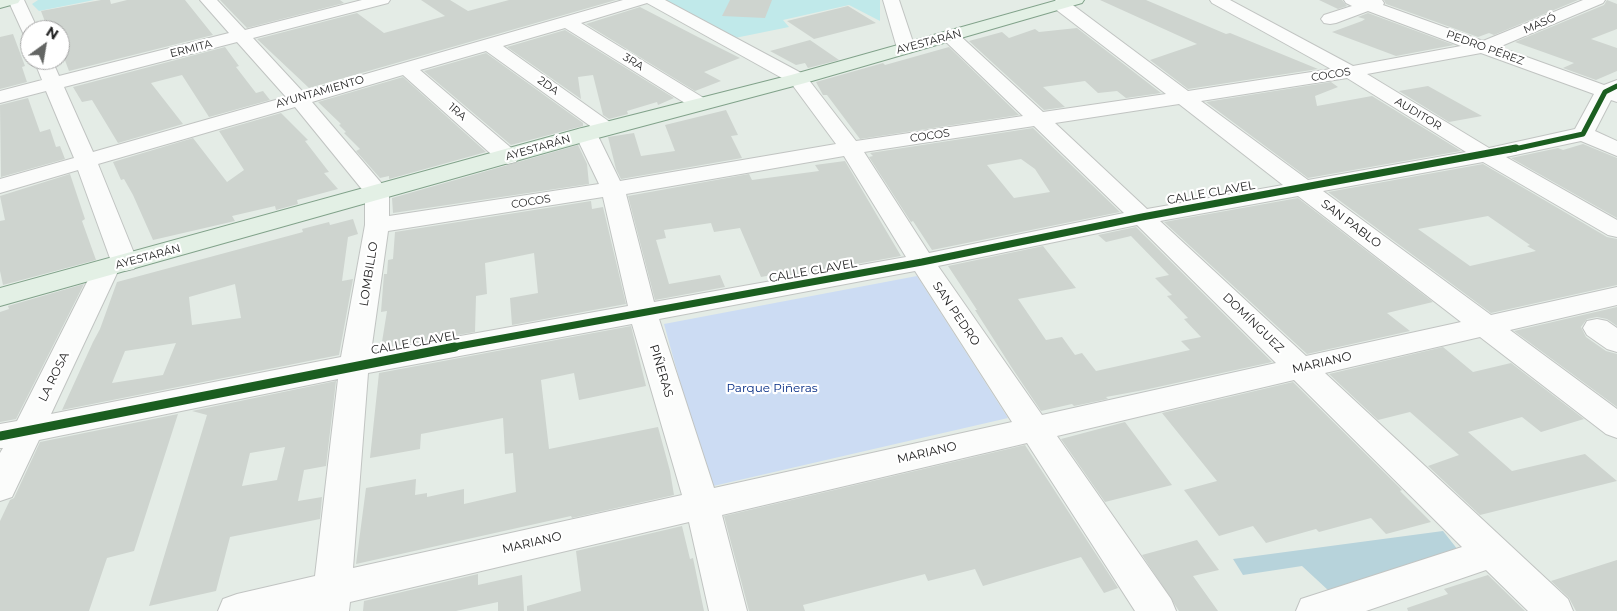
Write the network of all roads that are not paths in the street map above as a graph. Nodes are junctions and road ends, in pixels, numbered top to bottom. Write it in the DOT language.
graph roads {
  1 [pos="14,0"];
  2 [pos="208,0"];
  3 [pos="382,0"];
  4 [pos="641,0"];
  5 [pos="653,0"];
  6 [pos="891,0"];
  7 [pos="1218,0"];
  8 [pos="1597,0"];
  9 [pos="1068,2"];
  10 [pos="1368,2"];
  11 [pos="0,3"];
  12 [pos="1330,19"];
  13 [pos="24,20"];
  14 [pos="566,21"];
  15 [pos="242,36"];
  16 [pos="950,36"];
  17 [pos="489,44"];
  18 [pos="1484,47"];
  19 [pos="906,48"];
  20 [pos="406,68"];
  21 [pos="47,70"];
  22 [pos="1350,72"];
  23 [pos="798,79"];
  24 [pos="53,84"];
  25 [pos="1613,91"];
  26 [pos="0,97"];
  27 [pos="1183,97"];
  28 [pos="299,98"];
  29 [pos="700,104"];
  30 [pos="1038,120"];
  31 [pos="597,131"];
  32 [pos="1583,134"];
  33 [pos="850,148"];
  34 [pos="1617,149"];
  35 [pos="1486,155"];
  36 [pos="508,157"];
  37 [pos="86,161"];
  38 [pos="0,186"];
  39 [pos="1302,188"];
  40 [pos="612,189"];
  41 [pos="377,192"];
  42 [pos="1142,217"];
  43 [pos="377,225"];
  44 [pos="1617,230"];
  45 [pos="922,262"];
  46 [pos="116,266"];
  47 [pos="1617,296"];
  48 [pos="0,297"];
  49 [pos="643,313"];
  50 [pos="1486,325"];
  51 [pos="354,365"];
  52 [pos="1300,368"];
  53 [pos="1617,426"];
  54 [pos="1033,429"];
  55 [pos="14,434"];
  56 [pos="0,486"];
  57 [pos="702,504"];
  58 [pos="1494,552"];
  59 [pos="331,600"];
  60 [pos="237,611"];
  61 [pos="728,611"];
  62 [pos="1157,611"];
  63 [pos="1315,611"];
  64 [pos="1554,611"];
  1 -- 11 [label="main road"];
  1 -- 13 [label="street"];
  2 -- 15 [label="street"];
  3 -- 15 [label="street, ERMITA"];
  4 -- 14 [label="street, AYUNTAMIENTO"];
  5 -- 23 [label="street, SAN PEDRO"];
  6 -- 19 [label="street"];
  7 -- 22 [label="street, AUDITOR"];
  8 -- 18 [label="street, MASÓ"];
  9 -- 16 [label="main road, AYESTARÁN"];
  9 -- 27 [label="street, SAN PABLO"];
  10 -- 12 [label="street"];
  10 -- 18 [label="street, PEDRO PÉREZ"];
  14 -- 17 [label="street, AYUNTAMIENTO"];
  14 -- 29 [label="street, 3RA"];
  15 -- 24 [label="street, ERMITA"];
  15 -- 28 [label="street"];
  16 -- 19 [label="main road, AYESTARÁN"];
  16 -- 30 [label="street, DOMÍNGUEZ"];
  17 -- 20 [label="street, AYUNTAMIENTO"];
  17 -- 31 [label="street, 2DA"];
  18 -- 22 [label="street, COCOS"];
  18 -- 25 [label="street, PEDRO PÉREZ"];
  19 -- 23 [label="main road, AYESTARÁN"];
  20 -- 28 [label="street, AYUNTAMIENTO"];
  20 -- 36 [label="street, 1RA"];
  21 -- 24 [label="street"];
  22 -- 27 [label="street, COCOS"];
  22 -- 35 [label="street, AUDITOR"];
  23 -- 29 [label="main road, AYESTARÁN"];
  23 -- 33 [label="street, SAN PEDRO"];
  24 -- 26 [label="street, ERMITA"];
  24 -- 37 [label="street"];
  25 -- 32 [label="street"];
  27 -- 30 [label="street, COCOS"];
  27 -- 39 [label="street, SAN PABLO"];
  28 -- 37 [label="street, AYUNTAMIENTO"];
  28 -- 41 [label="street"];
  29 -- 31 [label="main road, AYESTARÁN"];
  30 -- 33 [label="street, COCOS"];
  30 -- 42 [label="street, DOMÍNGUEZ"];
  31 -- 36 [label="main road, AYESTARÁN"];
  31 -- 40 [label="street, PIÑERAS"];
  32 -- 34 [label="street"];
  32 -- 35 [label="street, CALLE CLAVEL"];
  33 -- 40 [label="street, COCOS"];
  33 -- 45 [label="street, SAN PEDRO"];
  35 -- 39 [label="street, CALLE CLAVEL"];
  35 -- 44 [label="street, AUDITOR"];
  36 -- 41 [label="main road, AYESTARÁN"];
  37 -- 38 [label="street, AYUNTAMIENTO"];
  37 -- 46 [label="street"];
  39 -- 42 [label="street, CALLE CLAVEL"];
  39 -- 50 [label="street, SAN PABLO"];
  40 -- 43 [label="street, COCOS"];
  40 -- 49 [label="street, PIÑERAS"];
  41 -- 43 [label="street, LOMBILLO"];
  41 -- 46 [label="main road, AYESTARÁN"];
  42 -- 45 [label="street, CALLE CLAVEL"];
  42 -- 52 [label="street, DOMÍNGUEZ"];
  43 -- 51 [label="street, LOMBILLO"];
  45 -- 49 [label="street, CALLE CLAVEL"];
  45 -- 54 [label="street, SAN PEDRO"];
  46 -- 48 [label="main road, AYESTARÁN"];
  46 -- 55 [label="street, LA ROSA"];
  47 -- 50 [label="street, MARIANO"];
  49 -- 51 [label="street, CALLE CLAVEL"];
  49 -- 57 [label="street, PIÑERAS"];
  50 -- 52 [label="street, MARIANO"];
  50 -- 53 [label="street, SAN PABLO"];
  51 -- 55 [label="street, CALLE CLAVEL"];
  51 -- 59 [label="street, LOMBILLO"];
  52 -- 54 [label="street, MARIANO"];
  52 -- 58 [label="street, DOMÍNGUEZ"];
  54 -- 57 [label="street, MARIANO"];
  54 -- 62 [label="street, SAN PEDRO"];
  55 -- 56 [label="street, LA ROSA"];
  57 -- 59 [label="street, MARIANO"];
  57 -- 61 [label="street, PIÑERAS"];
  58 -- 63 [label="street"];
  58 -- 64 [label="street, DOMÍNGUEZ"];
  59 -- 60 [label="street, MARIANO"];
}
